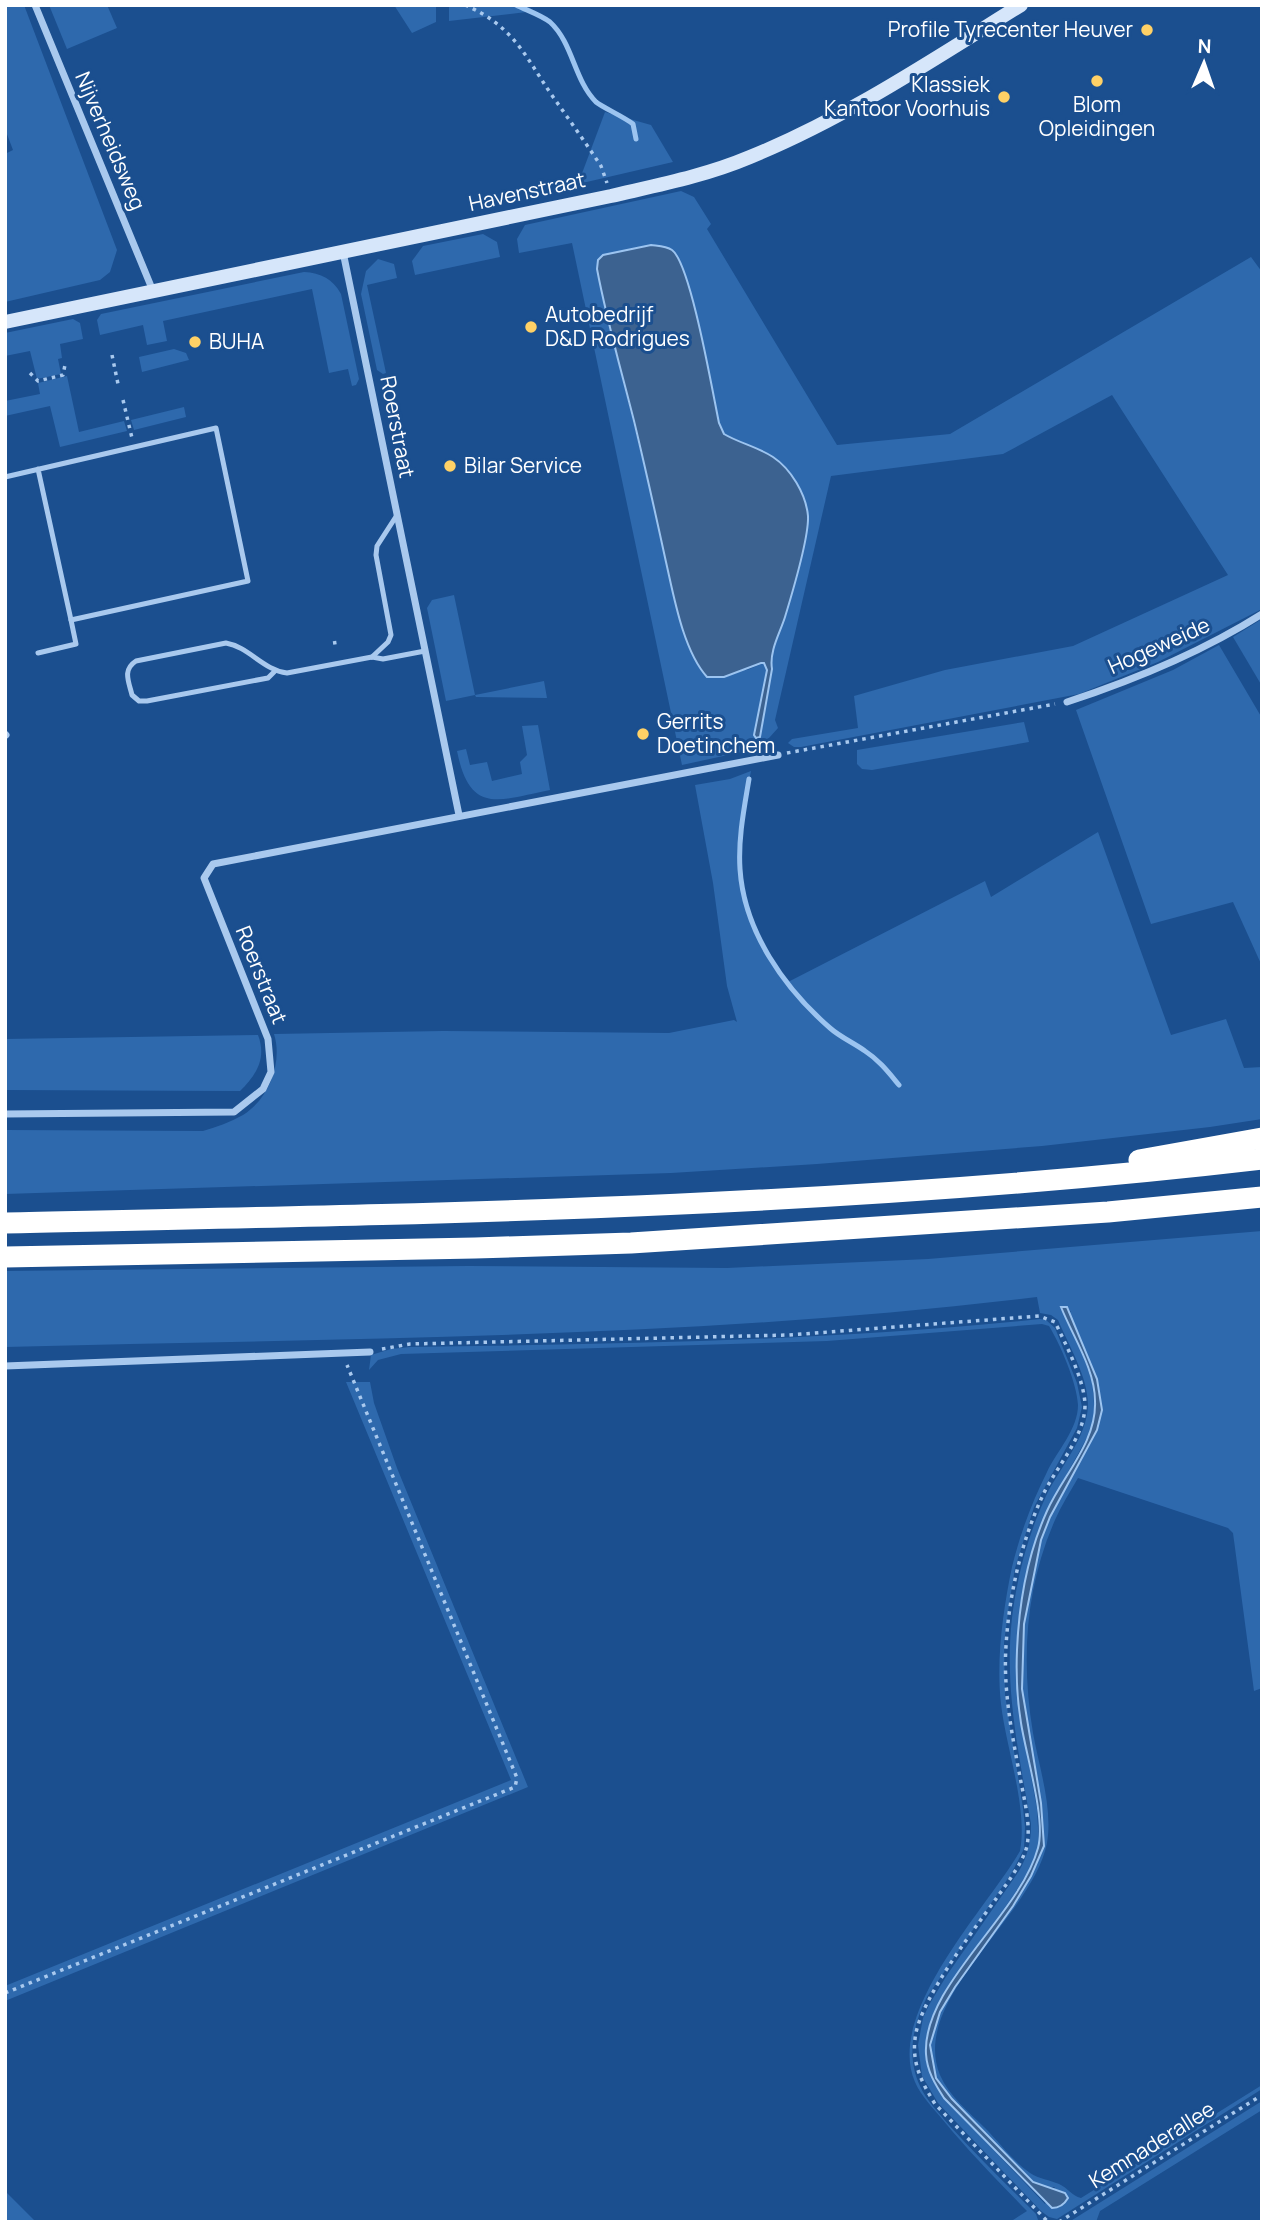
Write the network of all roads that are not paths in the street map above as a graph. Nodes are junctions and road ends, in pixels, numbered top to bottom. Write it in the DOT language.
graph roads {
  1 [pos="35,5"];
  2 [pos="1021,5"];
  3 [pos="343,252"];
  4 [pos="153,291"];
  5 [pos="5,322"];
  6 [pos="38,469"];
  7 [pos="5,477"];
  8 [pos="397,515"];
  9 [pos="1262,614"];
  10 [pos="71,620"];
  11 [pos="425,651"];
  12 [pos="38,653"];
  13 [pos="372,657"];
  14 [pos="274,671"];
  15 [pos="1067,702"];
  16 [pos="778,755"];
  17 [pos="459,815"];
  18 [pos="5,1114"];
  19 [pos="1262,1138"];
  20 [pos="1262,1159"];
  21 [pos="1002,1184"];
  22 [pos="1262,1198"];
  23 [pos="1108,1212"];
  24 [pos="1262,1212"];
  25 [pos="5,1223"];
  26 [pos="5,1256"];
  27 [pos="370,1352"];
  28 [pos="5,1366"];
  1 -- 4 [label="street, Nijverheidsweg"];
  2 -- 3 [label="street, Havenstraat"];
  3 -- 4 [label="street, Havenstraat"];
  3 -- 8 [label="street, Roerstraat"];
  4 -- 5 [label="street, Havenstraat"];
  6 -- 7 [label="lane"];
  6 -- 10 [label="lane"];
  6 -- 10 [label="lane"];
  8 -- 11 [label="street, Roerstraat"];
  8 -- 13 [label="lane"];
  9 -- 15 [label="street, Hogeweide"];
  10 -- 12 [label="lane"];
  11 -- 13 [label="lane"];
  11 -- 17 [label="street, Roerstraat"];
  13 -- 14 [label="lane"];
  14 -- 14 [label="lane"];
  16 -- 17 [label="street, Roerstraat"];
  17 -- 18 [label="street, Roerstraat"];
  19 -- 21 [label="highway"];
  20 -- 21 [label="highway"];
  21 -- 25 [label="highway"];
  22 -- 23 [label="highway"];
  23 -- 24 [label="highway"];
  23 -- 26 [label="highway"];
  27 -- 28 [label="street"];
}
